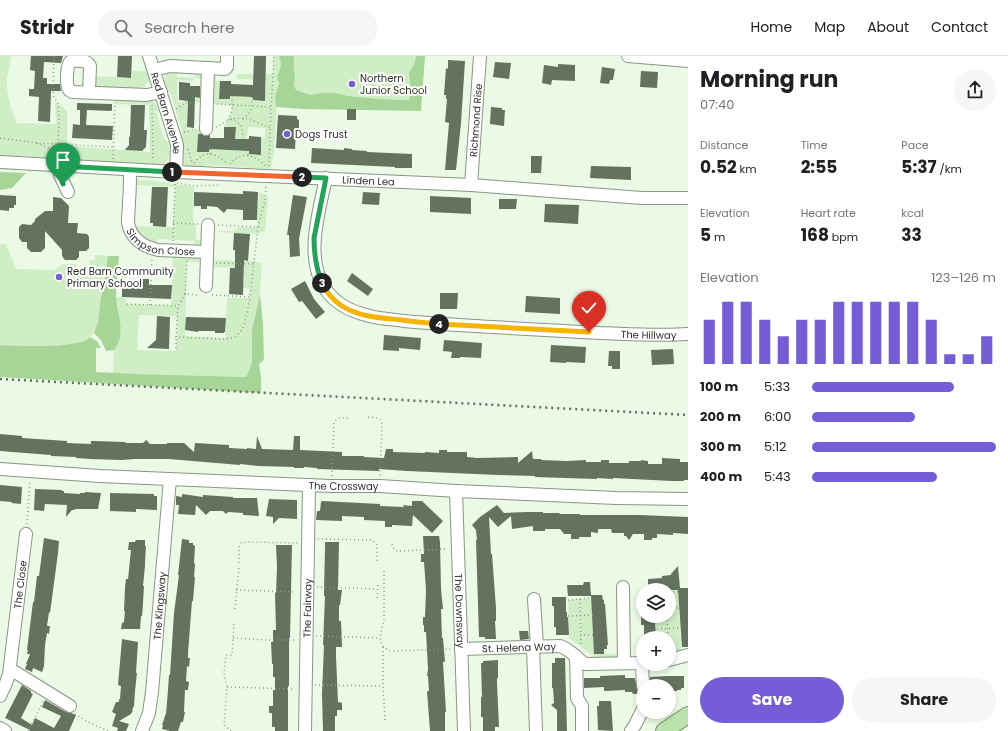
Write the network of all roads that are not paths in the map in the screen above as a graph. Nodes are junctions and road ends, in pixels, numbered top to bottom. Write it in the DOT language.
graph roads {
  1 [pos="149,56"];
  2 [pos="227,56"];
  3 [pos="480,56"];
  4 [pos="628,56"];
  5 [pos="688,61"];
  6 [pos="208,68"];
  7 [pos="154,70"];
  8 [pos="89,92"];
  9 [pos="157,93"];
  10 [pos="215,121"];
  11 [pos="0,162"];
  12 [pos="57,165"];
  13 [pos="130,170"];
  14 [pos="175,178"];
  15 [pos="326,178"];
  16 [pos="471,185"];
  17 [pos="68,192"];
  18 [pos="688,198"];
  19 [pos="208,225"];
  20 [pos="207,257"];
  21 [pos="205,292"];
  22 [pos="688,334"];
  23 [pos="0,469"];
  24 [pos="170,479"];
  25 [pos="310,485"];
  26 [pos="456,491"];
  27 [pos="688,499"];
  28 [pos="26,534"];
  29 [pos="623,587"];
  30 [pos="534,599"];
  31 [pos="535,647"];
  32 [pos="461,649"];
  33 [pos="688,655"];
  34 [pos="576,656"];
  35 [pos="676,658"];
  36 [pos="624,663"];
  37 [pos="636,663"];
  38 [pos="6,666"];
  39 [pos="0,696"];
  40 [pos="70,706"];
  41 [pos="688,715"];
  42 [pos="638,719"];
  43 [pos="0,728"];
  44 [pos="5,731"];
  45 [pos="142,731"];
  46 [pos="306,731"];
  47 [pos="464,731"];
  48 [pos="536,731"];
  49 [pos="582,731"];
  50 [pos="631,731"];
  51 [pos="664,731"];
  1 -- 7 [label="street, Red Barn Avenue"];
  2 -- 6 [label="street"];
  3 -- 16 [label="street, Richmond Rise"];
  4 -- 5 [label="street"];
  6 -- 7 [label="street"];
  6 -- 10 [label="street"];
  7 -- 9 [label="street, Red Barn Avenue"];
  8 -- 9 [label="street"];
  9 -- 14 [label="street, Red Barn Avenue"];
  11 -- 12 [label="street, Linden Lea"];
  12 -- 13 [label="street, Linden Lea"];
  12 -- 17 [label="street"];
  13 -- 14 [label="street, Linden Lea"];
  13 -- 20 [label="street, Simpson Close"];
  14 -- 15 [label="street, Linden Lea"];
  15 -- 16 [label="street, Linden Lea"];
  15 -- 22 [label="street, The Hillway"];
  16 -- 18 [label="street, Linden Lea"];
  19 -- 20 [label="street, Simpson Close"];
  20 -- 21 [label="street, Simpson Close"];
  23 -- 24 [label="street, The Crossway"];
  24 -- 25 [label="street, The Crossway"];
  24 -- 45 [label="street, The Kingsway"];
  25 -- 26 [label="street, The Crossway"];
  25 -- 46 [label="street, The Fairway"];
  26 -- 27 [label="street, The Crossway"];
  26 -- 32 [label="street, The Downsway"];
  28 -- 38 [label="street, The Close"];
  29 -- 36 [label="street"];
  30 -- 31 [label="street"];
  31 -- 32 [label="street, St. Helena Way"];
  31 -- 34 [label="street, St. Helena Way"];
  31 -- 48 [label="street"];
  32 -- 47 [label="street, The Downsway"];
  33 -- 35 [label="street"];
  34 -- 36 [label="street, St. Helena Way"];
  34 -- 49 [label="street"];
  36 -- 37 [label="street, St. Helena Way"];
  38 -- 39 [label="street, The Close"];
  38 -- 40 [label="street"];
  41 -- 51 [label="main road"];
  42 -- 50 [label="street"];
  43 -- 44 [label="street"];
}
